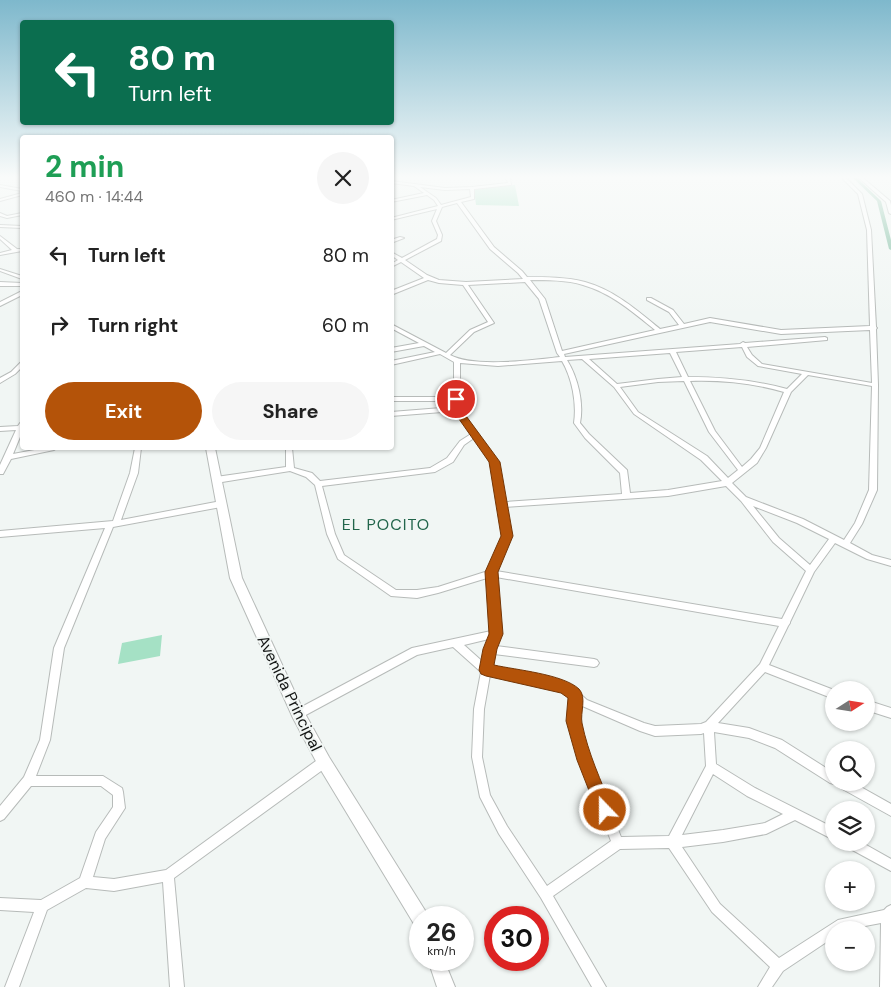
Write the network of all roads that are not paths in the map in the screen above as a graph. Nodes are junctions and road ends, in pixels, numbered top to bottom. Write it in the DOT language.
graph roads {
  1 [pos="435,224"];
  2 [pos="474,224"];
  3 [pos="867,224"];
  4 [pos="0,226"];
  5 [pos="20,227"];
  6 [pos="0,237"];
  7 [pos="402,238"];
  8 [pos="394,241"];
  9 [pos="20,250"];
  10 [pos="16,251"];
  11 [pos="0,254"];
  12 [pos="394,255"];
  13 [pos="404,261"];
  14 [pos="394,265"];
  15 [pos="2,270"];
  16 [pos="20,277"];
  17 [pos="429,278"];
  18 [pos="526,279"];
  19 [pos="464,282"];
  20 [pos="0,284"];
  21 [pos="20,285"];
  22 [pos="394,292"];
  23 [pos="20,295"];
  24 [pos="649,299"];
  25 [pos="0,304"];
  26 [pos="682,325"];
  27 [pos="394,328"];
  28 [pos="874,328"];
  29 [pos="659,331"];
  30 [pos="825,339"];
  31 [pos="426,344"];
  32 [pos="743,344"];
  33 [pos="394,349"];
  34 [pos="441,352"];
  35 [pos="673,352"];
  36 [pos="447,355"];
  37 [pos="561,356"];
  38 [pos="584,358"];
  39 [pos="457,361"];
  40 [pos="394,362"];
  41 [pos="20,366"];
  42 [pos="807,373"];
  43 [pos="688,380"];
  44 [pos="0,381"];
  45 [pos="874,385"];
  46 [pos="616,386"];
  47 [pos="788,391"];
  48 [pos="394,399"];
  49 [pos="456,399"];
  50 [pos="456,409"];
  51 [pos="394,414"];
  52 [pos="20,426"];
  53 [pos="0,429"];
  54 [pos="20,430"];
  55 [pos="475,434"];
  56 [pos="44,450"];
  57 [pos="138,450"];
  58 [pos="210,450"];
  59 [pos="289,450"];
  60 [pos="8,457"];
  61 [pos="290,468"];
  62 [pos="742,470"];
  63 [pos="0,472"];
  64 [pos="216,480"];
  65 [pos="727,483"];
  66 [pos="318,484"];
  67 [pos="626,494"];
  68 [pos="743,499"];
  69 [pos="221,504"];
  70 [pos="502,504"];
  71 [pos="113,524"];
  72 [pos="0,534"];
  73 [pos="834,538"];
  74 [pos="845,544"];
  75 [pos="891,563"];
  76 [pos="810,570"];
  77 [pos="491,572"];
  78 [pos="786,623"];
  79 [pos="496,634"];
  80 [pos="456,643"];
  81 [pos="490,649"];
  82 [pos="594,663"];
  83 [pos="762,667"];
  84 [pos="486,670"];
  85 [pos="825,692"];
  86 [pos="575,695"];
  87 [pos="875,708"];
  88 [pos="891,713"];
  89 [pos="298,714"];
  90 [pos="709,726"];
  91 [pos="324,762"];
  92 [pos="711,767"];
  93 [pos="825,773"];
  94 [pos="28,781"];
  95 [pos="857,791"];
  96 [pos="891,810"];
  97 [pos="796,814"];
  98 [pos="0,816"];
  99 [pos="825,829"];
  100 [pos="672,842"];
  101 [pos="618,843"];
  102 [pos="865,851"];
  103 [pos="891,865"];
  104 [pos="168,875"];
  105 [pos="85,882"];
  106 [pos="545,894"];
  107 [pos="0,904"];
  108 [pos="42,906"];
  109 [pos="413,906"];
  110 [pos="889,914"];
  111 [pos="778,966"];
  112 [pos="440,971"];
  113 [pos="12,987"];
  114 [pos="177,987"];
  115 [pos="446,987"];
  116 [pos="599,987"];
  117 [pos="765,987"];
  118 [pos="887,987"];
  1 -- 13 [label="street"];
  2 -- 18 [label="street"];
  3 -- 28 [label="street"];
  4 -- 5 [label="street"];
  6 -- 10 [label="street"];
  7 -- 8 [label="street"];
  9 -- 10 [label="street"];
  10 -- 11 [label="street"];
  12 -- 13 [label="street"];
  13 -- 14 [label="street"];
  13 -- 17 [label="street"];
  15 -- 16 [label="street"];
  17 -- 19 [label="street"];
  17 -- 22 [label="street"];
  18 -- 19 [label="street"];
  18 -- 29 [label="street"];
  18 -- 37 [label="street"];
  19 -- 36 [label="street"];
  20 -- 21 [label="street"];
  23 -- 25 [label="street"];
  24 -- 26 [label="street"];
  26 -- 28 [label="street"];
  26 -- 29 [label="street"];
  27 -- 31 [label="street"];
  28 -- 45 [label="street"];
  29 -- 37 [label="street"];
  30 -- 32 [label="street"];
  31 -- 33 [label="street"];
  31 -- 34 [label="street"];
  32 -- 35 [label="street"];
  32 -- 42 [label="street"];
  34 -- 36 [label="street"];
  34 -- 40 [label="street"];
  35 -- 38 [label="street"];
  35 -- 43 [label="street"];
  36 -- 39 [label="street"];
  37 -- 38 [label="street"];
  37 -- 39 [label="street"];
  37 -- 67 [label="street"];
  38 -- 46 [label="street"];
  39 -- 49 [label="street"];
  41 -- 44 [label="street"];
  42 -- 45 [label="street"];
  42 -- 47 [label="street"];
  43 -- 46 [label="street"];
  43 -- 47 [label="street"];
  43 -- 62 [label="street"];
  45 -- 74 [label="street"];
  46 -- 65 [label="street"];
  47 -- 62 [label="street"];
  48 -- 49 [label="street"];
  49 -- 50 [label="street"];
  50 -- 51 [label="street"];
  50 -- 55 [label="street"];
  52 -- 53 [label="street"];
  54 -- 60 [label="street"];
  55 -- 66 [label="street"];
  55 -- 70 [label="street"];
  56 -- 60 [label="street"];
  57 -- 71 [label="street"];
  58 -- 64 [label="main road, Avenida Principal"];
  59 -- 61 [label="street"];
  60 -- 63 [label="street"];
  61 -- 64 [label="street"];
  61 -- 66 [label="street"];
  62 -- 65 [label="street"];
  64 -- 69 [label="main road, Avenida Principal"];
  65 -- 67 [label="street"];
  65 -- 68 [label="street"];
  66 -- 77 [label="street"];
  67 -- 70 [label="street"];
  68 -- 73 [label="street"];
  68 -- 76 [label="street"];
  69 -- 71 [label="street"];
  69 -- 89 [label="main road, Avenida Principal"];
  70 -- 77 [label="street"];
  71 -- 72 [label="street"];
  71 -- 94 [label="street"];
  73 -- 74 [label="street"];
  73 -- 76 [label="street"];
  74 -- 75 [label="street"];
  76 -- 78 [label="street"];
  77 -- 78 [label="street"];
  77 -- 79 [label="street"];
  78 -- 83 [label="street"];
  79 -- 80 [label="street"];
  79 -- 81 [label="street"];
  80 -- 84 [label="street"];
  80 -- 89 [label="street"];
  81 -- 82 [label="street"];
  81 -- 84 [label="street"];
  83 -- 85 [label="street"];
  83 -- 90 [label="street"];
  84 -- 86 [label="street"];
  84 -- 106 [label="street"];
  86 -- 90 [label="street"];
  86 -- 101 [label="street"];
  87 -- 88 [label="street"];
  89 -- 91 [label="main road, Avenida Principal"];
  90 -- 92 [label="street"];
  90 -- 93 [label="street"];
  91 -- 104 [label="street"];
  91 -- 109 [label="main road, Avenida Principal"];
  92 -- 97 [label="street"];
  92 -- 100 [label="street"];
  94 -- 98 [label="street"];
  94 -- 105 [label="street"];
  95 -- 96 [label="street"];
  97 -- 99 [label="street"];
  97 -- 100 [label="street"];
  100 -- 101 [label="street"];
  100 -- 111 [label="street"];
  101 -- 106 [label="street"];
  102 -- 103 [label="street"];
  104 -- 105 [label="street"];
  104 -- 114 [label="street"];
  105 -- 108 [label="street"];
  106 -- 116 [label="street"];
  107 -- 108 [label="street"];
  108 -- 113 [label="street"];
  110 -- 111 [label="street"];
  110 -- 118 [label="street"];
  111 -- 117 [label="street"];
  112 -- 115 [label="main road"];
}
